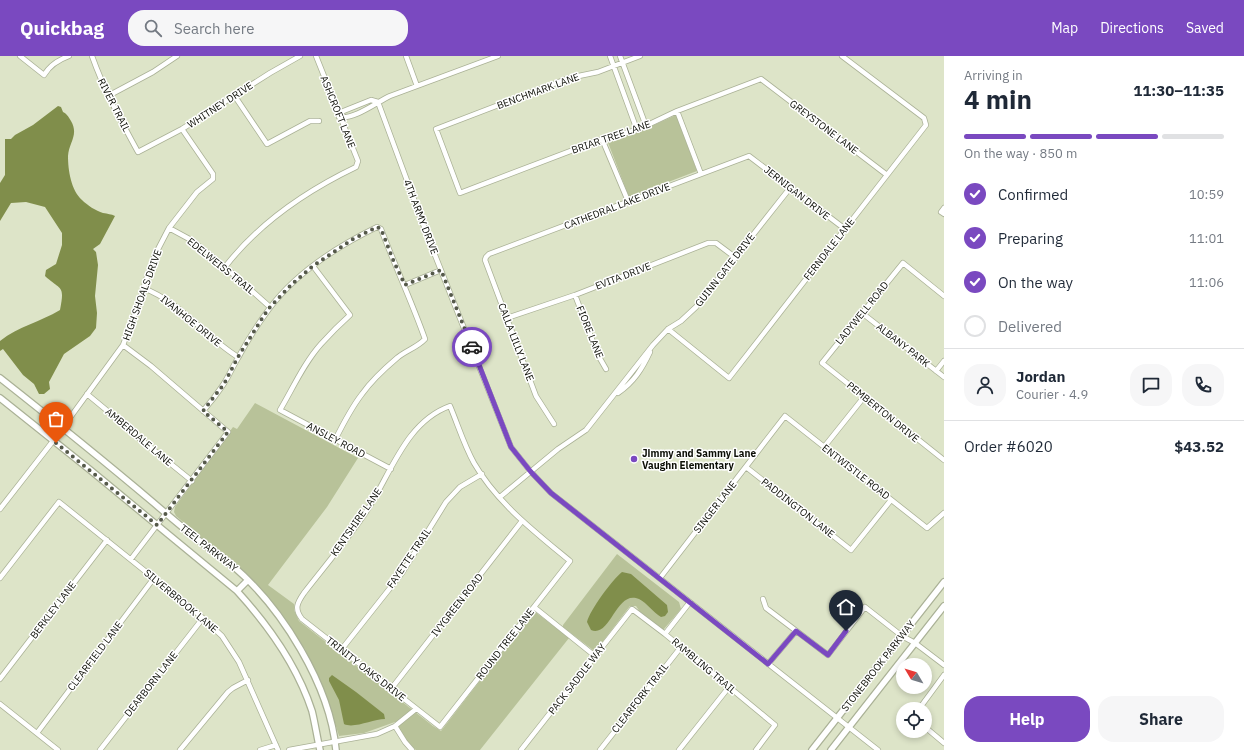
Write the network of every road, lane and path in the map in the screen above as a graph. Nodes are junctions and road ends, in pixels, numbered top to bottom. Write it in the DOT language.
graph roads {
  1 [pos="20,56"];
  2 [pos="69,56"];
  3 [pos="92,56"];
  4 [pos="177,56"];
  5 [pos="300,56"];
  6 [pos="316,56"];
  7 [pos="406,56"];
  8 [pos="498,56"];
  9 [pos="610,56"];
  10 [pos="620,56"];
  11 [pos="640,56"];
  12 [pos="842,56"];
  13 [pos="622,62"];
  14 [pos="614,66"];
  15 [pos="761,79"];
  16 [pos="417,86"];
  17 [pos="234,95"];
  18 [pos="108,96"];
  19 [pos="378,102"];
  20 [pos="677,111"];
  21 [pos="339,117"];
  22 [pos="319,121"];
  23 [pos="646,126"];
  24 [pos="182,129"];
  25 [pos="637,130"];
  26 [pos="602,139"];
  27 [pos="138,152"];
  28 [pos="749,156"];
  29 [pos="702,174"];
  30 [pos="887,175"];
  31 [pos="790,188"];
  32 [pos="460,193"];
  33 [pos="628,201"];
  34 [pos="169,228"];
  35 [pos="845,229"];
  36 [pos="486,257"];
  37 [pos="736,258"];
  38 [pos="313,266"];
  39 [pos="225,267"];
  40 [pos="441,270"];
  41 [pos="405,285"];
  42 [pos="143,288"];
  43 [pos="575,295"];
  44 [pos="944,296"];
  45 [pos="270,307"];
  46 [pos="862,313"];
  47 [pos="507,318"];
  48 [pos="668,329"];
  49 [pos="123,345"];
  50 [pos="238,357"];
  51 [pos="944,361"];
  52 [pos="822,363"];
  53 [pos="606,369"];
  54 [pos="936,371"];
  55 [pos="944,377"];
  56 [pos="0,378"];
  57 [pos="87,394"];
  58 [pos="864,397"];
  59 [pos="0,398"];
  60 [pos="203,411"];
  61 [pos="785,416"];
  62 [pos="554,424"];
  63 [pos="63,427"];
  64 [pos="335,440"];
  65 [pos="53,441"];
  66 [pos="824,447"];
  67 [pos="944,460"];
  68 [pos="746,467"];
  69 [pos="391,470"];
  70 [pos="531,472"];
  71 [pos="482,474"];
  72 [pos="192,481"];
  73 [pos="500,497"];
  74 [pos="891,500"];
  75 [pos="0,509"];
  76 [pos="166,514"];
  77 [pos="944,514"];
  78 [pos="522,521"];
  79 [pos="157,525"];
  80 [pos="107,540"];
  81 [pos="131,559"];
  82 [pos="0,578"];
  83 [pos="154,578"];
  84 [pos="660,578"];
  85 [pos="248,580"];
  86 [pos="944,582"];
  87 [pos="237,591"];
  88 [pos="763,599"];
  89 [pos="690,602"];
  90 [pos="944,606"];
  91 [pos="297,607"];
  92 [pos="534,607"];
  93 [pos="632,609"];
  94 [pos="203,618"];
  95 [pos="796,631"];
  96 [pos="665,634"];
  97 [pos="902,636"];
  98 [pos="915,643"];
  99 [pos="681,646"];
  100 [pos="341,650"];
  101 [pos="595,656"];
  102 [pos="768,664"];
  103 [pos="944,665"];
  104 [pos="944,675"];
  105 [pos="0,679"];
  106 [pos="248,680"];
  107 [pos="729,687"];
  108 [pos="391,689"];
  109 [pos="923,702"];
  110 [pos="0,704"];
  111 [pos="416,709"];
  112 [pos="837,719"];
  113 [pos="395,726"];
  114 [pos="440,727"];
  115 [pos="849,728"];
  116 [pos="37,733"];
  117 [pos="932,733"];
  118 [pos="335,742"];
  119 [pos="944,743"];
  120 [pos="319,744"];
  121 [pos="277,748"];
  122 [pos="58,750"];
  123 [pos="100,750"];
  124 [pos="180,750"];
  125 [pos="260,750"];
  126 [pos="289,750"];
  127 [pos="320,750"];
  128 [pos="336,750"];
  129 [pos="412,750"];
  130 [pos="521,750"];
  131 [pos="600,750"];
  132 [pos="679,750"];
  133 [pos="756,750"];
  134 [pos="812,750"];
  135 [pos="831,750"];
  136 [pos="878,750"];
  1 -- 2 [label="street"];
  3 -- 18 [label="street, RIVER TRAIL"];
  4 -- 18 [label="street"];
  5 -- 17 [label="street, WHITNEY DRIVE"];
  6 -- 21 [label="street, ASHCROFT LANE"];
  7 -- 16 [label="street"];
  8 -- 16 [label="street"];
  9 -- 14 [label="street"];
  10 -- 13 [label="street"];
  11 -- 13 [label="street, BENCHMARK LANE"];
  12 -- 30 [label="street, FERNDALE LANE"];
  13 -- 14 [label="street, BENCHMARK LANE"];
  13 -- 23 [label="street"];
  14 -- 25 [label="street"];
  14 -- 32 [label="street, BENCHMARK LANE"];
  15 -- 20 [label="street, BRIAR TREE LANE"];
  15 -- 30 [label="street, GREYSTONE LANE"];
  16 -- 19 [label="street"];
  17 -- 22 [label="street"];
  17 -- 24 [label="street, WHITNEY DRIVE"];
  18 -- 27 [label="street, RIVER TRAIL"];
  19 -- 21 [label="street"];
  19 -- 40 [label="street, 4TH ARMY DRIVE"];
  20 -- 23 [label="street, BRIAR TREE LANE"];
  20 -- 29 [label="street"];
  21 -- 39 [label="street, ASHCROFT LANE"];
  23 -- 25 [label="street, BRIAR TREE LANE"];
  24 -- 27 [label="street, WHITNEY DRIVE"];
  24 -- 34 [label="street, HIGH SHOALS DRIVE"];
  25 -- 26 [label="street, BRIAR TREE LANE"];
  26 -- 32 [label="street, BRIAR TREE LANE"];
  26 -- 33 [label="street"];
  28 -- 29 [label="street, CATHEDRAL LAKE DRIVE"];
  28 -- 31 [label="street, JERNIGAN DRIVE"];
  29 -- 33 [label="street, CATHEDRAL LAKE DRIVE"];
  30 -- 35 [label="street, FERNDALE LANE"];
  31 -- 35 [label="street, JERNIGAN DRIVE"];
  31 -- 37 [label="street, GUINN GATE DRIVE"];
  33 -- 36 [label="street, CATHEDRAL LAKE DRIVE"];
  34 -- 39 [label="street, EDELWEISS TRAIL"];
  34 -- 42 [label="street, HIGH SHOALS DRIVE"];
  35 -- 48 [label="street, FERNDALE LANE"];
  36 -- 47 [label="street, CALLA LILLY LANE"];
  37 -- 43 [label="street, EVITA DRIVE"];
  37 -- 48 [label="street, GUINN GATE DRIVE"];
  38 -- 41 [label="street"];
  38 -- 45 [label="street"];
  38 -- 64 [label="street, ANSLEY ROAD"];
  39 -- 45 [label="street, EDELWEISS TRAIL"];
  40 -- 41 [label="street"];
  40 -- 70 [label="street, 4TH ARMY DRIVE"];
  41 -- 64 [label="street"];
  42 -- 49 [label="street, HIGH SHOALS DRIVE"];
  42 -- 50 [label="street, IVANHOE DRIVE"];
  43 -- 47 [label="street, EVITA DRIVE"];
  43 -- 53 [label="street, FIORE LANE"];
  44 -- 46 [label="street, LADYWELL ROAD"];
  45 -- 50 [label="street"];
  46 -- 52 [label="street, LADYWELL ROAD"];
  46 -- 54 [label="street, ALBANY PARK"];
  47 -- 62 [label="street, CALLA LILLY LANE"];
  48 -- 70 [label="street, GUINN GATE DRIVE"];
  49 -- 57 [label="street, HIGH SHOALS DRIVE"];
  49 -- 60 [label="street"];
  50 -- 60 [label="street"];
  51 -- 54 [label="street"];
  52 -- 58 [label="street, PEMBERTON DRIVE"];
  54 -- 55 [label="street, ALBANY PARK"];
  56 -- 63 [label="main road, TEEL PARKWAY"];
  57 -- 63 [label="street, HIGH SHOALS DRIVE"];
  57 -- 72 [label="street, AMBERDALE LANE"];
  58 -- 66 [label="street"];
  58 -- 67 [label="street, PEMBERTON DRIVE"];
  59 -- 65 [label="main road, TEEL PARKWAY"];
  60 -- 72 [label="street"];
  61 -- 66 [label="street, ENTWISTLE ROAD"];
  61 -- 68 [label="street, SINGER LANE"];
  63 -- 65 [label="street, HIGH SHOALS DRIVE"];
  63 -- 76 [label="main road, TEEL PARKWAY"];
  64 -- 69 [label="street, ANSLEY ROAD"];
  65 -- 75 [label="street, HIGH SHOALS DRIVE"];
  65 -- 79 [label="main road, TEEL PARKWAY"];
  66 -- 74 [label="street, ENTWISTLE ROAD"];
  68 -- 74 [label="street, PADDINGTON LANE"];
  68 -- 84 [label="street, SINGER LANE"];
  69 -- 71 [label="street, KENTSHIRE LANE"];
  69 -- 91 [label="street, KENTSHIRE LANE"];
  70 -- 73 [label="street, GUINN GATE DRIVE"];
  70 -- 84 [label="street, 4TH ARMY DRIVE"];
  71 -- 73 [label="street"];
  71 -- 100 [label="street, FAYETTE TRAIL"];
  72 -- 76 [label="street"];
  73 -- 78 [label="street"];
  74 -- 77 [label="street, ENTWISTLE ROAD"];
  76 -- 79 [label="street"];
  76 -- 85 [label="main road, TEEL PARKWAY"];
  78 -- 92 [label="street, ROUND TREE LANE"];
  78 -- 108 [label="street, IVYGREEN ROAD"];
  79 -- 81 [label="street"];
  79 -- 87 [label="main road, TEEL PARKWAY"];
  80 -- 81 [label="street, SILVERBROOK LANE"];
  80 -- 82 [label="street, SILVERBROOK LANE"];
  80 -- 105 [label="street, BERKLEY LANE"];
  81 -- 83 [label="street, SILVERBROOK LANE"];
  83 -- 94 [label="street, SILVERBROOK LANE"];
  83 -- 116 [label="street, CLEARFIELD LANE"];
  84 -- 89 [label="street, 4TH ARMY DRIVE"];
  85 -- 87 [label="main road"];
  85 -- 118 [label="main road, TEEL PARKWAY"];
  86 -- 97 [label="main road, STONEBROOK PARKWAY"];
  87 -- 120 [label="main road, TEEL PARKWAY"];
  88 -- 95 [label="street"];
  89 -- 96 [label="street"];
  89 -- 102 [label="street, 4TH ARMY DRIVE"];
  90 -- 98 [label="main road, STONEBROOK PARKWAY"];
  91 -- 100 [label="street, TRINITY OAKS DRIVE"];
  92 -- 101 [label="street"];
  92 -- 114 [label="street, ROUND TREE LANE"];
  93 -- 96 [label="street, RAMBLING TRAIL"];
  93 -- 101 [label="street, PACK SADDLE WAY"];
  94 -- 106 [label="street, SILVERBROOK LANE"];
  94 -- 123 [label="street, DEARBORN LANE"];
  95 -- 97 [label="street"];
  95 -- 102 [label="street"];
  96 -- 99 [label="street, RAMBLING TRAIL"];
  97 -- 98 [label="street"];
  97 -- 112 [label="main road, STONEBROOK PARKWAY"];
  98 -- 103 [label="street"];
  98 -- 115 [label="main road, STONEBROOK PARKWAY"];
  99 -- 107 [label="street, RAMBLING TRAIL"];
  99 -- 131 [label="street, CLEARFORK TRAIL"];
  100 -- 108 [label="street, TRINITY OAKS DRIVE"];
  101 -- 130 [label="street, PACK SADDLE WAY"];
  102 -- 112 [label="street, 4TH ARMY DRIVE"];
  104 -- 109 [label="street"];
  106 -- 121 [label="street, SILVERBROOK LANE"];
  106 -- 124 [label="street"];
  107 -- 132 [label="street"];
  107 -- 133 [label="street, RAMBLING TRAIL"];
  108 -- 111 [label="street, TRINITY OAKS DRIVE"];
  110 -- 116 [label="street"];
  111 -- 113 [label="street"];
  111 -- 114 [label="street, TRINITY OAKS DRIVE"];
  112 -- 115 [label="street, 4TH ARMY DRIVE"];
  112 -- 134 [label="main road, STONEBROOK PARKWAY"];
  113 -- 118 [label="street"];
  113 -- 129 [label="street"];
  115 -- 135 [label="main road, STONEBROOK PARKWAY"];
  115 -- 136 [label="street, 4TH ARMY DRIVE"];
  116 -- 122 [label="street"];
  117 -- 119 [label="street"];
  118 -- 120 [label="street"];
  118 -- 128 [label="main road, TEEL PARKWAY"];
  120 -- 126 [label="street"];
  120 -- 127 [label="main road, TEEL PARKWAY"];
  121 -- 125 [label="street"];
}
